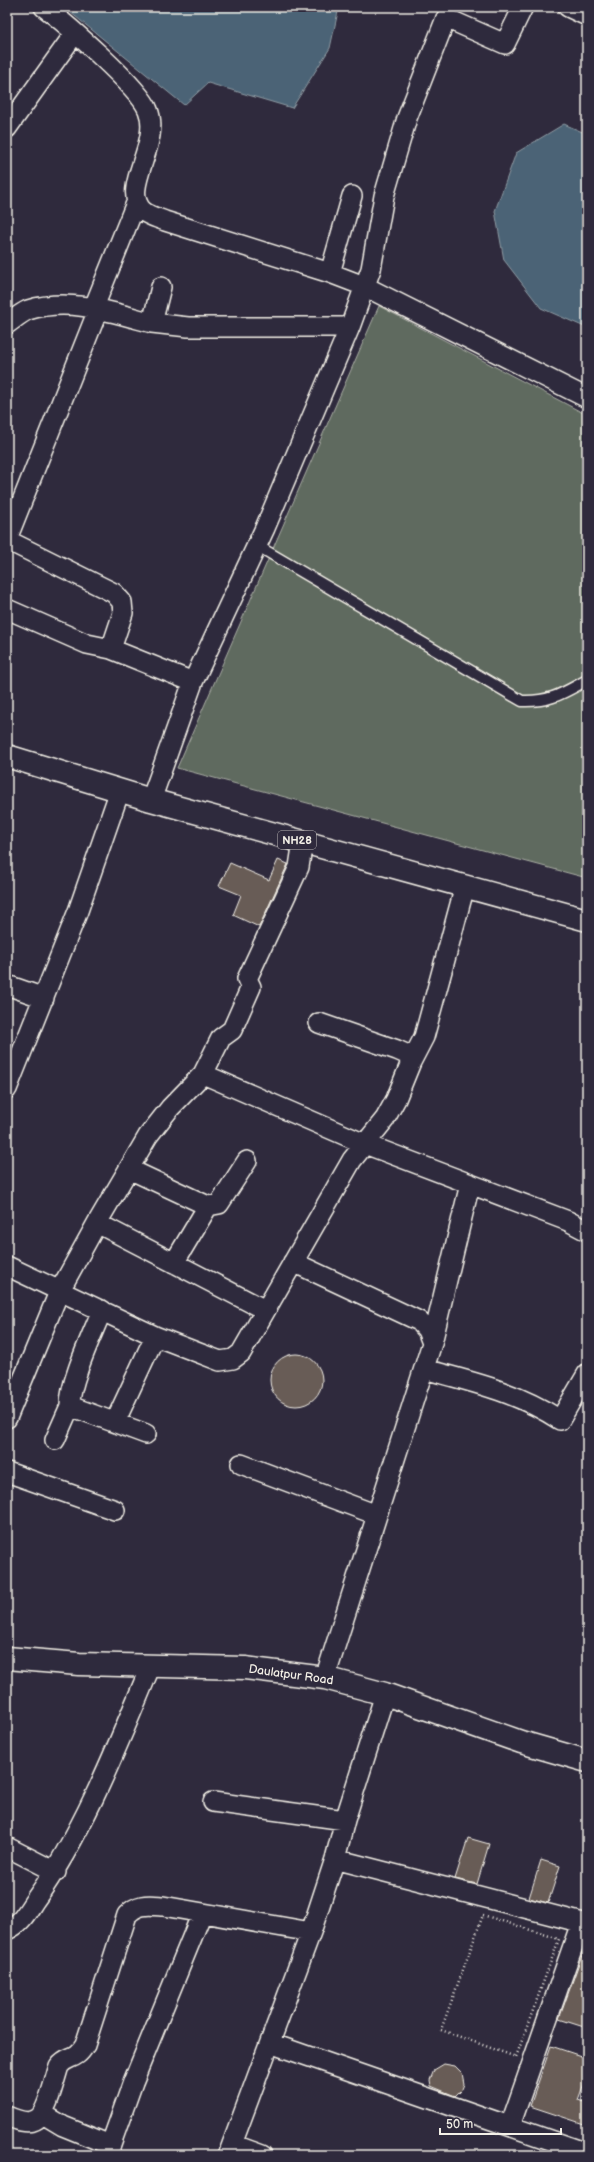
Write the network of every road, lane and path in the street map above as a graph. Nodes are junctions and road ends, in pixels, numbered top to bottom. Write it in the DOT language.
graph roads {
  1 [pos="44,7"];
  2 [pos="523,7"];
  3 [pos="568,7"];
  4 [pos="587,16"];
  5 [pos="75,33"];
  6 [pos="7,128"];
  7 [pos="352,196"];
  8 [pos="136,203"];
  9 [pos="330,273"];
  10 [pos="364,286"];
  11 [pos="161,287"];
  12 [pos="94,307"];
  13 [pos="152,323"];
  14 [pos="7,324"];
  15 [pos="350,327"];
  16 [pos="587,398"];
  17 [pos="7,540"];
  18 [pos="256,545"];
  19 [pos="7,609"];
  20 [pos="111,649"];
  21 [pos="587,680"];
  22 [pos="193,682"];
  23 [pos="7,756"];
  24 [pos="120,790"];
  25 [pos="151,800"];
  26 [pos="303,842"];
  27 [pos="465,886"];
  28 [pos="587,920"];
  29 [pos="7,985"];
  30 [pos="44,998"];
  31 [pos="319,1023"];
  32 [pos="411,1062"];
  33 [pos="203,1074"];
  34 [pos="7,1089"];
  35 [pos="365,1144"];
  36 [pos="246,1161"];
  37 [pos="129,1169"];
  38 [pos="470,1184"];
  39 [pos="208,1206"];
  40 [pos="97,1223"];
  41 [pos="587,1231"];
  42 [pos="293,1262"];
  43 [pos="174,1263"];
  44 [pos="7,1266"];
  45 [pos="59,1292"];
  46 [pos="102,1310"];
  47 [pos="265,1310"];
  48 [pos="155,1336"];
  49 [pos="432,1343"];
  50 [pos="424,1369"];
  51 [pos="587,1374"];
  52 [pos="70,1406"];
  53 [pos="7,1418"];
  54 [pos="115,1422"];
  55 [pos="146,1434"];
  56 [pos="55,1440"];
  57 [pos="241,1464"];
  58 [pos="7,1472"];
  59 [pos="116,1510"];
  60 [pos="377,1515"];
  61 [pos="7,1658"];
  62 [pos="151,1665"];
  63 [pos="325,1678"];
  64 [pos="386,1694"];
  65 [pos="587,1761"];
  66 [pos="213,1802"];
  67 [pos="344,1820"];
  68 [pos="7,1847"];
  69 [pos="335,1859"];
  70 [pos="56,1872"];
  71 [pos="202,1912"];
  72 [pos="584,1924"];
  73 [pos="7,1930"];
  74 [pos="311,1932"];
  75 [pos="270,2043"];
  76 [pos="516,2057"];
  77 [pos="43,2114"];
  78 [pos="7,2116"];
  79 [pos="510,2126"];
  80 [pos="109,2150"];
  81 [pos="230,2150"];
  82 [pos="587,2153"];
  83 [pos="262,2155"];
  1 -- 5 [label="street"];
  2 -- 10 [label="street"];
  3 -- 4 [label="street"];
  5 -- 6 [label="street"];
  5 -- 8 [label="street"];
  7 -- 9 [label="street"];
  8 -- 9 [label="street"];
  8 -- 12 [label="street"];
  9 -- 10 [label="street"];
  10 -- 15 [label="street"];
  10 -- 16 [label="street"];
  11 -- 13 [label="street"];
  12 -- 13 [label="street"];
  12 -- 14 [label="street"];
  12 -- 17 [label="street"];
  13 -- 15 [label="street"];
  15 -- 18 [label="street"];
  17 -- 20 [label="street"];
  18 -- 21 [label="lane"];
  18 -- 22 [label="street"];
  19 -- 20 [label="street"];
  20 -- 22 [label="street"];
  22 -- 25 [label="street"];
  23 -- 24 [label="main road, NH28"];
  24 -- 25 [label="main road, NH28"];
  24 -- 30 [label="street"];
  25 -- 26 [label="main road, NH28"];
  26 -- 27 [label="main road, NH28"];
  26 -- 33 [label="street"];
  27 -- 28 [label="main road, NH28"];
  27 -- 32 [label="street"];
  29 -- 30 [label="street"];
  30 -- 34 [label="street"];
  31 -- 32 [label="street"];
  32 -- 35 [label="street"];
  33 -- 35 [label="street"];
  33 -- 37 [label="street"];
  35 -- 38 [label="street"];
  35 -- 42 [label="street"];
  36 -- 39 [label="street"];
  37 -- 39 [label="street"];
  37 -- 40 [label="street"];
  38 -- 41 [label="street"];
  38 -- 49 [label="street"];
  39 -- 43 [label="street"];
  40 -- 43 [label="street"];
  40 -- 45 [label="street"];
  42 -- 47 [label="street"];
  42 -- 49 [label="street"];
  43 -- 47 [label="street"];
  44 -- 45 [label="street"];
  45 -- 46 [label="street"];
  45 -- 53 [label="street"];
  46 -- 48 [label="street"];
  46 -- 52 [label="street"];
  47 -- 48 [label="street"];
  48 -- 54 [label="street"];
  49 -- 50 [label="street"];
  50 -- 51 [label="street"];
  50 -- 60 [label="street"];
  52 -- 54 [label="street"];
  52 -- 56 [label="street"];
  54 -- 55 [label="street"];
  57 -- 60 [label="street"];
  58 -- 59 [label="street"];
  60 -- 63 [label="street"];
  61 -- 62 [label="main road, Daulatpur Road"];
  62 -- 63 [label="main road, Daulatpur Road"];
  62 -- 70 [label="street"];
  63 -- 64 [label="main road, Daulatpur Road"];
  64 -- 65 [label="main road, Daulatpur Road"];
  64 -- 67 [label="street"];
  66 -- 67 [label="street"];
  67 -- 69 [label="street"];
  68 -- 70 [label="street"];
  69 -- 72 [label="street"];
  69 -- 74 [label="street"];
  70 -- 73 [label="street"];
  71 -- 74 [label="street"];
  71 -- 77 [label="street"];
  71 -- 80 [label="street"];
  72 -- 79 [label="street"];
  74 -- 75 [label="street"];
  75 -- 79 [label="street"];
  75 -- 81 [label="street"];
  76 -- 76 [label="path"];
  77 -- 78 [label="street"];
  77 -- 80 [label="street"];
  79 -- 82 [label="street"];
  81 -- 83 [label="street"];
}
